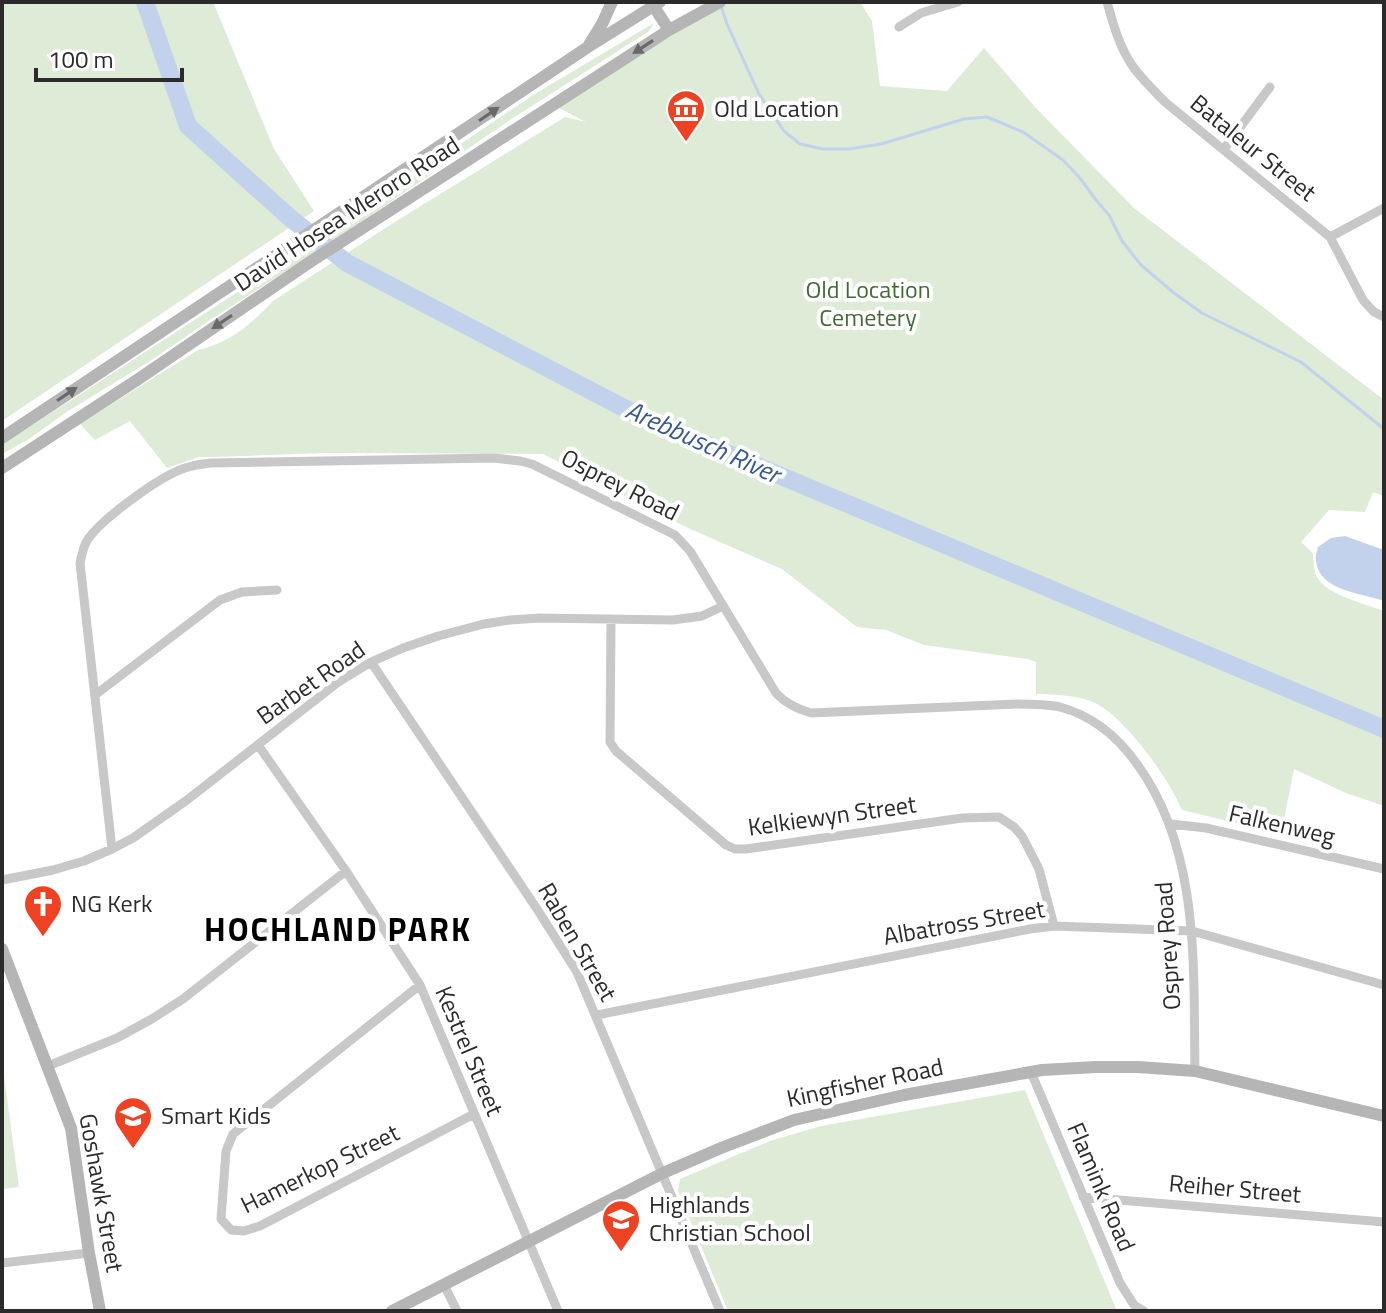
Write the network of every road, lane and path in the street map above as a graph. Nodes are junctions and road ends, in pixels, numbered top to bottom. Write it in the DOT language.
graph roads {
  1 [pos="612,2"];
  2 [pos="958,2"];
  3 [pos="1107,2"];
  4 [pos="655,3"];
  5 [pos="715,5"];
  6 [pos="899,27"];
  7 [pos="669,30"];
  8 [pos="588,47"];
  9 [pos="1270,87"];
  10 [pos="1224,149"];
  11 [pos="1384,208"];
  12 [pos="1330,237"];
  13 [pos="1384,317"];
  14 [pos="2,438"];
  15 [pos="42,443"];
  16 [pos="2,468"];
  17 [pos="2,478"];
  18 [pos="277,590"];
  19 [pos="723,606"];
  20 [pos="611,621"];
  21 [pos="371,662"];
  22 [pos="95,695"];
  23 [pos="258,745"];
  24 [pos="1171,824"];
  25 [pos="112,849"];
  26 [pos="1384,869"];
  27 [pos="346,871"];
  28 [pos="2,880"];
  29 [pos="1054,926"];
  30 [pos="1192,931"];
  31 [pos="2,949"];
  32 [pos="420,985"];
  33 [pos="1384,985"];
  34 [pos="597,1015"];
  35 [pos="48,1066"];
  36 [pos="1195,1071"];
  37 [pos="1031,1072"];
  38 [pos="474,1114"];
  39 [pos="1384,1116"];
  40 [pos="663,1173"];
  41 [pos="1083,1197"];
  42 [pos="1384,1222"];
  43 [pos="528,1241"];
  44 [pos="89,1253"];
  45 [pos="2,1263"];
  46 [pos="444,1285"];
  47 [pos="100,1311"];
  48 [pos="392,1311"];
  49 [pos="457,1311"];
  50 [pos="558,1311"];
  51 [pos="720,1311"];
  52 [pos="1144,1311"];
  1 -- 8 [label="main road"];
  2 -- 6 [label="street"];
  3 -- 10 [label="street, Bataleur Street"];
  4 -- 7 [label="main road"];
  4 -- 8 [label="main road, David Hosea Meroro Road"];
  5 -- 7 [label="main road, David Hosea Meroro Road"];
  7 -- 15 [label="main road, David Hosea Meroro Road, one-way"];
  14 -- 8 [label="main road, David Hosea Meroro Road, one-way"];
  9 -- 10 [label="street"];
  10 -- 12 [label="street, Bataleur Street"];
  11 -- 12 [label="street"];
  12 -- 13 [label="street, Bataleur Street"];
  15 -- 16 [label="main road, David Hosea Meroro Road"];
  15 -- 17 [label="main road"];
  18 -- 22 [label="street"];
  19 -- 20 [label="street, Barbet Road"];
  19 -- 22 [label="street, Osprey Road"];
  19 -- 24 [label="street, Osprey Road"];
  20 -- 21 [label="street, Barbet Road"];
  20 -- 29 [label="street, Kelkiewyn Street"];
  21 -- 23 [label="street, Barbet Road"];
  21 -- 34 [label="street, Raben Street"];
  22 -- 25 [label="street, Osprey Road"];
  23 -- 25 [label="street, Barbet Road"];
  23 -- 27 [label="street, Kestrel Street"];
  24 -- 26 [label="street, Falkenweg"];
  24 -- 30 [label="street, Osprey Road"];
  25 -- 28 [label="street, Barbet Road"];
  27 -- 32 [label="street, Kestrel Street"];
  27 -- 35 [label="street"];
  29 -- 30 [label="street, Albatross Street"];
  29 -- 34 [label="street, Albatross Street"];
  30 -- 33 [label="street, Albatross Street"];
  30 -- 36 [label="street, Osprey Road"];
  31 -- 35 [label="main road, Goshawk Street"];
  32 -- 38 [label="street, Kestrel Street"];
  32 -- 38 [label="street, Hamerkop Street"];
  34 -- 40 [label="street, Raben Street"];
  35 -- 44 [label="main road, Goshawk Street"];
  36 -- 37 [label="main road, Kingfisher Road"];
  36 -- 39 [label="main road, Kingfisher Road"];
  37 -- 40 [label="main road, Kingfisher Road"];
  37 -- 41 [label="street, Flamink Road"];
  38 -- 43 [label="street, Kestrel Street"];
  40 -- 43 [label="main road, Kingfisher Road"];
  40 -- 51 [label="street, Raben Street"];
  41 -- 42 [label="street, Reiher Street"];
  41 -- 52 [label="street, Flamink Road"];
  43 -- 46 [label="main road, Kingfisher Road"];
  43 -- 50 [label="street, Kestrel Street"];
  44 -- 45 [label="street"];
  44 -- 47 [label="main road, Goshawk Street"];
  46 -- 48 [label="main road, Kingfisher Road"];
  46 -- 49 [label="street"];
}
